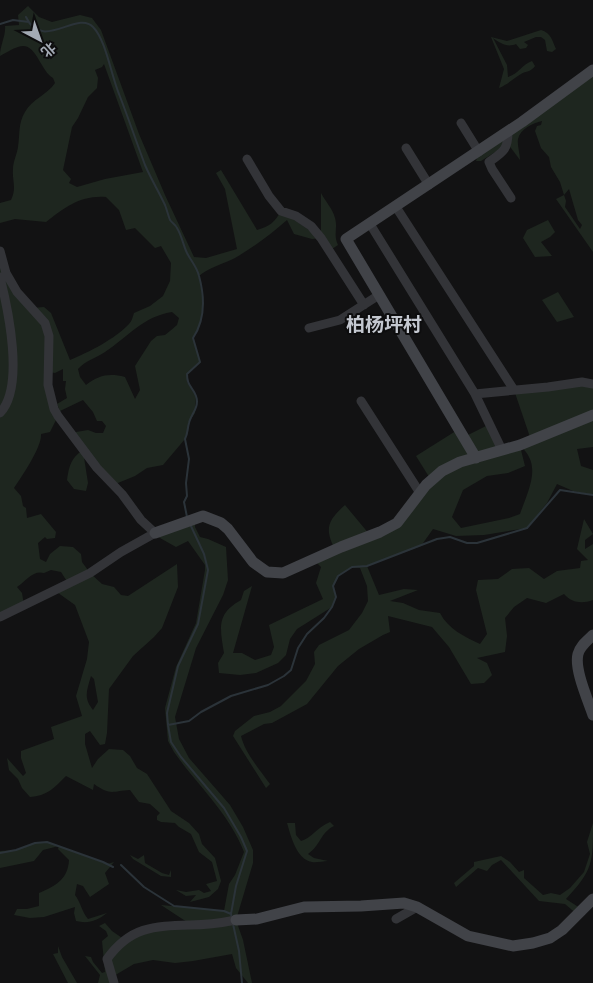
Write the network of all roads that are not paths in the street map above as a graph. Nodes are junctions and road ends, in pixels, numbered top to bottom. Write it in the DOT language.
graph roads {
  1 [pos="593,70"];
  2 [pos="461,123"];
  3 [pos="508,132"];
  4 [pos="406,148"];
  5 [pos="479,152"];
  6 [pos="247,159"];
  7 [pos="429,185"];
  8 [pos="511,198"];
  9 [pos="396,207"];
  10 [pos="370,224"];
  11 [pos="0,251"];
  12 [pos="0,277"];
  13 [pos="379,295"];
  14 [pos="364,305"];
  15 [pos="309,328"];
  16 [pos="593,384"];
  17 [pos="514,390"];
  18 [pos="475,394"];
  19 [pos="361,401"];
  20 [pos="0,413"];
  21 [pos="593,415"];
  22 [pos="502,450"];
  23 [pos="476,458"];
  24 [pos="420,492"];
  25 [pos="155,533"];
  26 [pos="0,617"];
  27 [pos="593,635"];
  28 [pos="593,715"];
  29 [pos="593,899"];
  30 [pos="417,906"];
  31 [pos="396,919"];
  32 [pos="234,921"];
  33 [pos="114,983"];
  1 -- 3 [label="street"];
  2 -- 5 [label="street"];
  3 -- 5 [label="street"];
  3 -- 8 [label="street"];
  4 -- 7 [label="street"];
  5 -- 7 [label="street"];
  6 -- 14 [label="street"];
  7 -- 9 [label="street"];
  9 -- 10 [label="street"];
  9 -- 17 [label="street"];
  10 -- 13 [label="street"];
  10 -- 18 [label="street"];
  11 -- 25 [label="street"];
  12 -- 20 [label="street"];
  13 -- 14 [label="street"];
  13 -- 23 [label="street"];
  14 -- 15 [label="street"];
  16 -- 17 [label="street"];
  17 -- 18 [label="street"];
  18 -- 22 [label="street"];
  19 -- 24 [label="street"];
  21 -- 22 [label="street"];
  22 -- 23 [label="street"];
  23 -- 24 [label="street"];
  24 -- 25 [label="street"];
  25 -- 26 [label="street"];
  27 -- 28 [label="street"];
  29 -- 30 [label="street"];
  30 -- 31 [label="street"];
  30 -- 32 [label="street"];
  32 -- 33 [label="street"];
}
